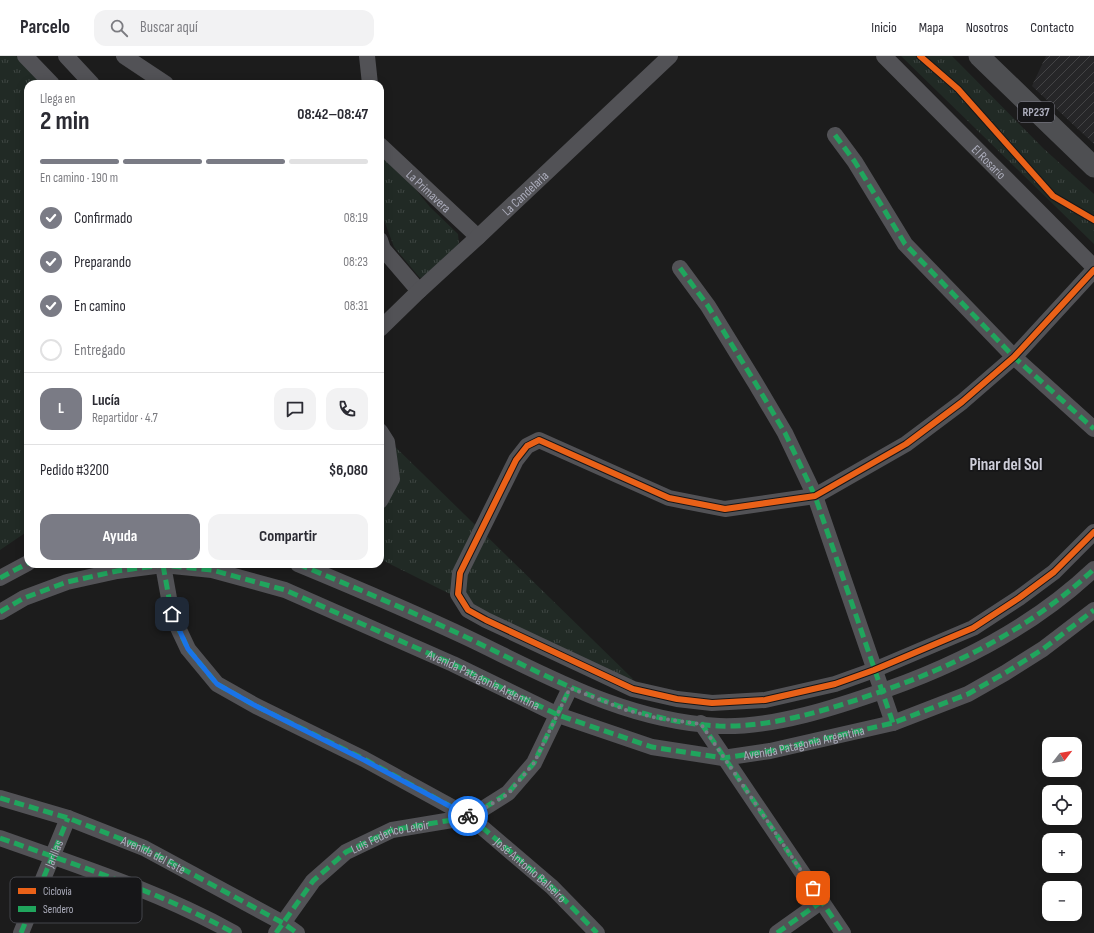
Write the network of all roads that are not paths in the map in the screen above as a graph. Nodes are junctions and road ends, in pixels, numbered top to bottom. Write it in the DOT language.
graph roads {
  1 [pos="25,56"];
  2 [pos="66,56"];
  3 [pos="124,56"];
  4 [pos="368,56"];
  5 [pos="670,56"];
  6 [pos="884,56"];
  7 [pos="979,56"];
  8 [pos="48,80"];
  9 [pos="88,80"];
  10 [pos="160,80"];
  11 [pos="370,80"];
  12 [pos="835,135"];
  13 [pos="384,149"];
  14 [pos="1094,167"];
  15 [pos="478,237"];
  16 [pos="384,250"];
  17 [pos="680,268"];
  18 [pos="1094,268"];
  19 [pos="419,291"];
  20 [pos="384,325"];
  21 [pos="1014,357"];
  22 [pos="1094,429"];
  23 [pos="384,437"];
  24 [pos="384,494"];
  25 [pos="815,496"];
  26 [pos="1094,532"];
  27 [pos="24,565"];
  28 [pos="140,568"];
  29 [pos="164,568"];
  30 [pos="192,568"];
  31 [pos="307,568"];
  32 [pos="1094,569"];
  33 [pos="0,578"];
  34 [pos="1094,610"];
  35 [pos="0,612"];
  36 [pos="874,670"];
  37 [pos="570,688"];
  38 [pos="881,691"];
  39 [pos="558,715"];
  40 [pos="893,723"];
  41 [pos="701,724"];
  42 [pos="723,758"];
  43 [pos="0,798"];
  44 [pos="470,817"];
  45 [pos="68,818"];
  46 [pos="0,838"];
  47 [pos="52,856"];
  48 [pos="44,877"];
  49 [pos="109,877"];
  50 [pos="142,890"];
  51 [pos="822,901"];
  52 [pos="25,923"];
  53 [pos="280,928"];
  54 [pos="21,933"];
  55 [pos="234,933"];
  56 [pos="298,933"];
  57 [pos="597,933"];
  58 [pos="777,933"];
  59 [pos="843,933"];
  1 -- 8 [label="street"];
  2 -- 9 [label="street"];
  3 -- 10 [label="street"];
  4 -- 11 [label="street"];
  5 -- 15 [label="street, La Candelaria"];
  6 -- 18 [label="street, El Rosario"];
  7 -- 14 [label="main road, RP237"];
  12 -- 21 [label="street"];
  13 -- 15 [label="street, La Primavera"];
  15 -- 19 [label="street, La Candelaria"];
  16 -- 19 [label="street"];
  17 -- 25 [label="street"];
  18 -- 21 [label="street"];
  19 -- 20 [label="street, La Candelaria"];
  21 -- 22 [label="street"];
  21 -- 25 [label="street"];
  23 -- 24 [label="street"];
  25 -- 36 [label="street"];
  25 -- 36 [label="street"];
  26 -- 36 [label="street"];
  27 -- 33 [label="street"];
  28 -- 35 [label="street, Avenida Patagonia Argentina"];
  29 -- 44 [label="street, José Antonio Balseiro"];
  30 -- 39 [label="street, Avenida Patagonia Argentina"];
  31 -- 37 [label="street, Avenida Patagonia Argentina"];
  32 -- 38 [label="street, Avenida Patagonia Argentina"];
  34 -- 40 [label="street, Avenida Patagonia Argentina"];
  36 -- 38 [label="street"];
  37 -- 39 [label="street, Luis Federico Leloir"];
  37 -- 41 [label="street, Avenida Patagonia Argentina"];
  38 -- 40 [label="street"];
  38 -- 41 [label="street, Avenida Patagonia Argentina"];
  39 -- 42 [label="street, Avenida Patagonia Argentina"];
  39 -- 44 [label="street, Luis Federico Leloir"];
  40 -- 42 [label="street, Avenida Patagonia Argentina"];
  41 -- 42 [label="street"];
  42 -- 51 [label="street"];
  43 -- 45 [label="street, Avenida del Este"];
  44 -- 53 [label="street, Luis Federico Leloir"];
  44 -- 57 [label="street, José Antonio Balseiro"];
  45 -- 47 [label="street, Jarillas"];
  45 -- 53 [label="street, Avenida del Este"];
  46 -- 47 [label="street"];
  47 -- 48 [label="street, Jarillas"];
  47 -- 49 [label="street"];
  50 -- 55 [label="street"];
  51 -- 58 [label="street"];
  51 -- 59 [label="street"];
  52 -- 54 [label="street, Jarillas"];
  53 -- 56 [label="street, Avenida del Este"];
}
